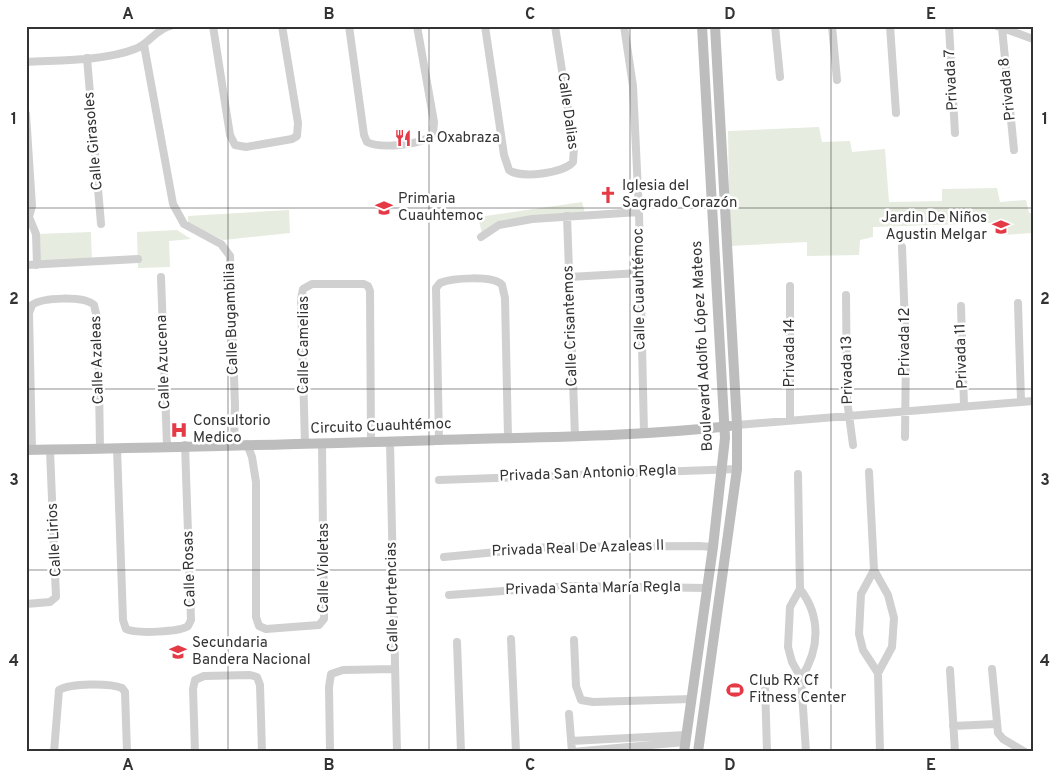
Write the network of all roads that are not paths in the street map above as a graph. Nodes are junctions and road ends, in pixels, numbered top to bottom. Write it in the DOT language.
graph roads {
  1 [pos="170,26"];
  2 [pos="213,26"];
  3 [pos="282,26"];
  4 [pos="349,26"];
  5 [pos="418,26"];
  6 [pos="485,26"];
  7 [pos="555,26"];
  8 [pos="624,26"];
  9 [pos="702,26"];
  10 [pos="715,26"];
  11 [pos="775,26"];
  12 [pos="832,26"];
  13 [pos="890,26"];
  14 [pos="949,26"];
  15 [pos="1000,27"];
  16 [pos="1033,39"];
  17 [pos="144,44"];
  18 [pos="87,58"];
  19 [pos="26,62"];
  20 [pos="780,77"];
  21 [pos="837,80"];
  22 [pos="896,113"];
  23 [pos="26,114"];
  24 [pos="955,133"];
  25 [pos="1014,150"];
  26 [pos="710,180"];
  27 [pos="723,180"];
  28 [pos="639,212"];
  29 [pos="567,216"];
  30 [pos="28,217"];
  31 [pos="101,224"];
  32 [pos="481,237"];
  33 [pos="902,247"];
  34 [pos="138,259"];
  35 [pos="26,265"];
  36 [pos="37,265"];
  37 [pos="640,273"];
  38 [pos="161,277"];
  39 [pos="569,277"];
  40 [pos="790,286"];
  41 [pos="846,295"];
  42 [pos="1018,304"];
  43 [pos="961,306"];
  44 [pos="1033,401"];
  45 [pos="1021,402"];
  46 [pos="964,406"];
  47 [pos="904,411"];
  48 [pos="849,415"];
  49 [pos="790,420"];
  50 [pos="736,425"];
  51 [pos="725,427"];
  52 [pos="644,433"];
  53 [pos="575,436"];
  54 [pos="508,438"];
  55 [pos="905,438"];
  56 [pos="439,440"];
  57 [pos="390,442"];
  58 [pos="371,443"];
  59 [pos="247,444"];
  60 [pos="305,444"];
  61 [pos="322,444"];
  62 [pos="185,445"];
  63 [pos="234,445"];
  64 [pos="853,445"];
  65 [pos="167,446"];
  66 [pos="100,448"];
  67 [pos="117,448"];
  68 [pos="29,450"];
  69 [pos="50,450"];
  70 [pos="723,469"];
  71 [pos="737,469"];
  72 [pos="869,472"];
  73 [pos="798,474"];
  74 [pos="439,480"];
  75 [pos="713,547"];
  76 [pos="444,557"];
  77 [pos="874,570"];
  78 [pos="707,588"];
  79 [pos="800,589"];
  80 [pos="449,595"];
  81 [pos="26,604"];
  82 [pos="511,639"];
  83 [pos="574,640"];
  84 [pos="457,642"];
  85 [pos="395,669"];
  86 [pos="992,669"];
  87 [pos="950,670"];
  88 [pos="878,673"];
  89 [pos="802,678"];
  90 [pos="765,683"];
  91 [pos="692,698"];
  92 [pos="569,714"];
  93 [pos="996,724"];
  94 [pos="953,726"];
  95 [pos="571,741"];
  96 [pos="685,743"];
  97 [pos="54,752"];
  98 [pos="127,752"];
  99 [pos="195,752"];
  100 [pos="262,752"];
  101 [pos="330,752"];
  102 [pos="397,752"];
  103 [pos="461,752"];
  104 [pos="516,752"];
  105 [pos="572,752"];
  106 [pos="698,752"];
  107 [pos="767,752"];
  108 [pos="806,752"];
  109 [pos="880,752"];
  110 [pos="955,752"];
  111 [pos="1025,752"];
  1 -- 17 [label="street"];
  2 -- 3 [label="street"];
  4 -- 5 [label="street"];
  6 -- 7 [label="street, Calle Dalias"];
  8 -- 28 [label="street, Calle Cuauhtémoc"];
  9 -- 26 [label="street, Boulevard Adolfo López Mateos"];
  10 -- 27 [label="street, Boulevard Adolfo López Mateos"];
  11 -- 20 [label="street"];
  12 -- 21 [label="street"];
  13 -- 22 [label="street"];
  14 -- 24 [label="street, Privada 7"];
  15 -- 16 [label="street"];
  15 -- 25 [label="street, Privada 8"];
  17 -- 18 [label="street"];
  17 -- 63 [label="street, Calle Bugambilia"];
  18 -- 19 [label="street"];
  18 -- 31 [label="street, Calle Girasoles"];
  23 -- 30 [label="street"];
  26 -- 27 [label="street"];
  26 -- 51 [label="street, Boulevard Adolfo López Mateos"];
  27 -- 50 [label="street, Boulevard Adolfo López Mateos"];
  28 -- 29 [label="street"];
  28 -- 37 [label="street, Calle Cuauhtémoc"];
  29 -- 32 [label="street"];
  29 -- 39 [label="street, Calle Crisantemos"];
  30 -- 36 [label="street"];
  33 -- 47 [label="street, Privada 12"];
  34 -- 36 [label="street"];
  35 -- 36 [label="street"];
  37 -- 39 [label="street"];
  37 -- 52 [label="street, Calle Cuauhtémoc"];
  38 -- 65 [label="street, Calle Azucena"];
  39 -- 53 [label="street, Calle Crisantemos"];
  40 -- 49 [label="street, Privada 14"];
  41 -- 48 [label="street, Privada 13"];
  42 -- 45 [label="street"];
  43 -- 46 [label="street, Privada 11"];
  44 -- 45 [label="street"];
  45 -- 46 [label="street"];
  46 -- 47 [label="street"];
  47 -- 48 [label="street"];
  47 -- 55 [label="street, Privada 12"];
  48 -- 49 [label="street"];
  48 -- 64 [label="street, Privada 13"];
  49 -- 50 [label="street"];
  50 -- 51 [label="street, Circuito Cuauhtémoc"];
  50 -- 71 [label="street, Boulevard Adolfo López Mateos"];
  51 -- 52 [label="street, Circuito Cuauhtémoc"];
  51 -- 70 [label="street, Boulevard Adolfo López Mateos"];
  52 -- 53 [label="street, Circuito Cuauhtémoc"];
  53 -- 54 [label="street, Circuito Cuauhtémoc"];
  54 -- 56 [label="street, Circuito Cuauhtémoc"];
  54 -- 56 [label="street"];
  56 -- 57 [label="street, Circuito Cuauhtémoc"];
  57 -- 58 [label="street, Circuito Cuauhtémoc"];
  57 -- 85 [label="street, Calle Hortencias"];
  58 -- 60 [label="street, Calle Camelias"];
  58 -- 61 [label="street, Circuito Cuauhtémoc"];
  59 -- 60 [label="street, Circuito Cuauhtémoc"];
  59 -- 61 [label="street, Calle Violetas"];
  59 -- 63 [label="street, Circuito Cuauhtémoc"];
  60 -- 61 [label="street, Circuito Cuauhtémoc"];
  62 -- 63 [label="street, Circuito Cuauhtémoc"];
  62 -- 65 [label="street, Circuito Cuauhtémoc"];
  62 -- 67 [label="street, Calle Rosas"];
  65 -- 67 [label="street, Circuito Cuauhtémoc"];
  66 -- 67 [label="street, Circuito Cuauhtémoc"];
  66 -- 68 [label="street, Calle Azaleas"];
  66 -- 69 [label="street, Circuito Cuauhtémoc"];
  68 -- 69 [label="street, Circuito Cuauhtémoc"];
  69 -- 81 [label="street, Calle Lirios"];
  70 -- 71 [label="street, Privada San Antonio Regla"];
  70 -- 74 [label="street, Privada San Antonio Regla"];
  70 -- 75 [label="street, Boulevard Adolfo López Mateos"];
  71 -- 106 [label="street, Boulevard Adolfo López Mateos"];
  72 -- 77 [label="street"];
  73 -- 79 [label="street"];
  75 -- 76 [label="street, Privada Real De Azaleas II"];
  75 -- 78 [label="street, Boulevard Adolfo López Mateos"];
  77 -- 88 [label="street"];
  77 -- 88 [label="street"];
  78 -- 80 [label="street, Privada Santa María Regla"];
  78 -- 91 [label="street, Boulevard Adolfo López Mateos"];
  79 -- 89 [label="street"];
  79 -- 89 [label="street"];
  82 -- 104 [label="street"];
  83 -- 91 [label="street"];
  84 -- 103 [label="street"];
  85 -- 101 [label="street"];
  85 -- 102 [label="street, Calle Hortencias"];
  86 -- 93 [label="street"];
  87 -- 94 [label="street"];
  88 -- 109 [label="street"];
  89 -- 108 [label="street"];
  90 -- 107 [label="street"];
  91 -- 96 [label="street, Boulevard Adolfo López Mateos"];
  92 -- 95 [label="street"];
  93 -- 94 [label="street"];
  93 -- 111 [label="street"];
  94 -- 110 [label="street"];
  95 -- 96 [label="street"];
  95 -- 105 [label="street"];
  96 -- 105 [label="street"];
  97 -- 98 [label="street"];
  99 -- 100 [label="street"];
}
